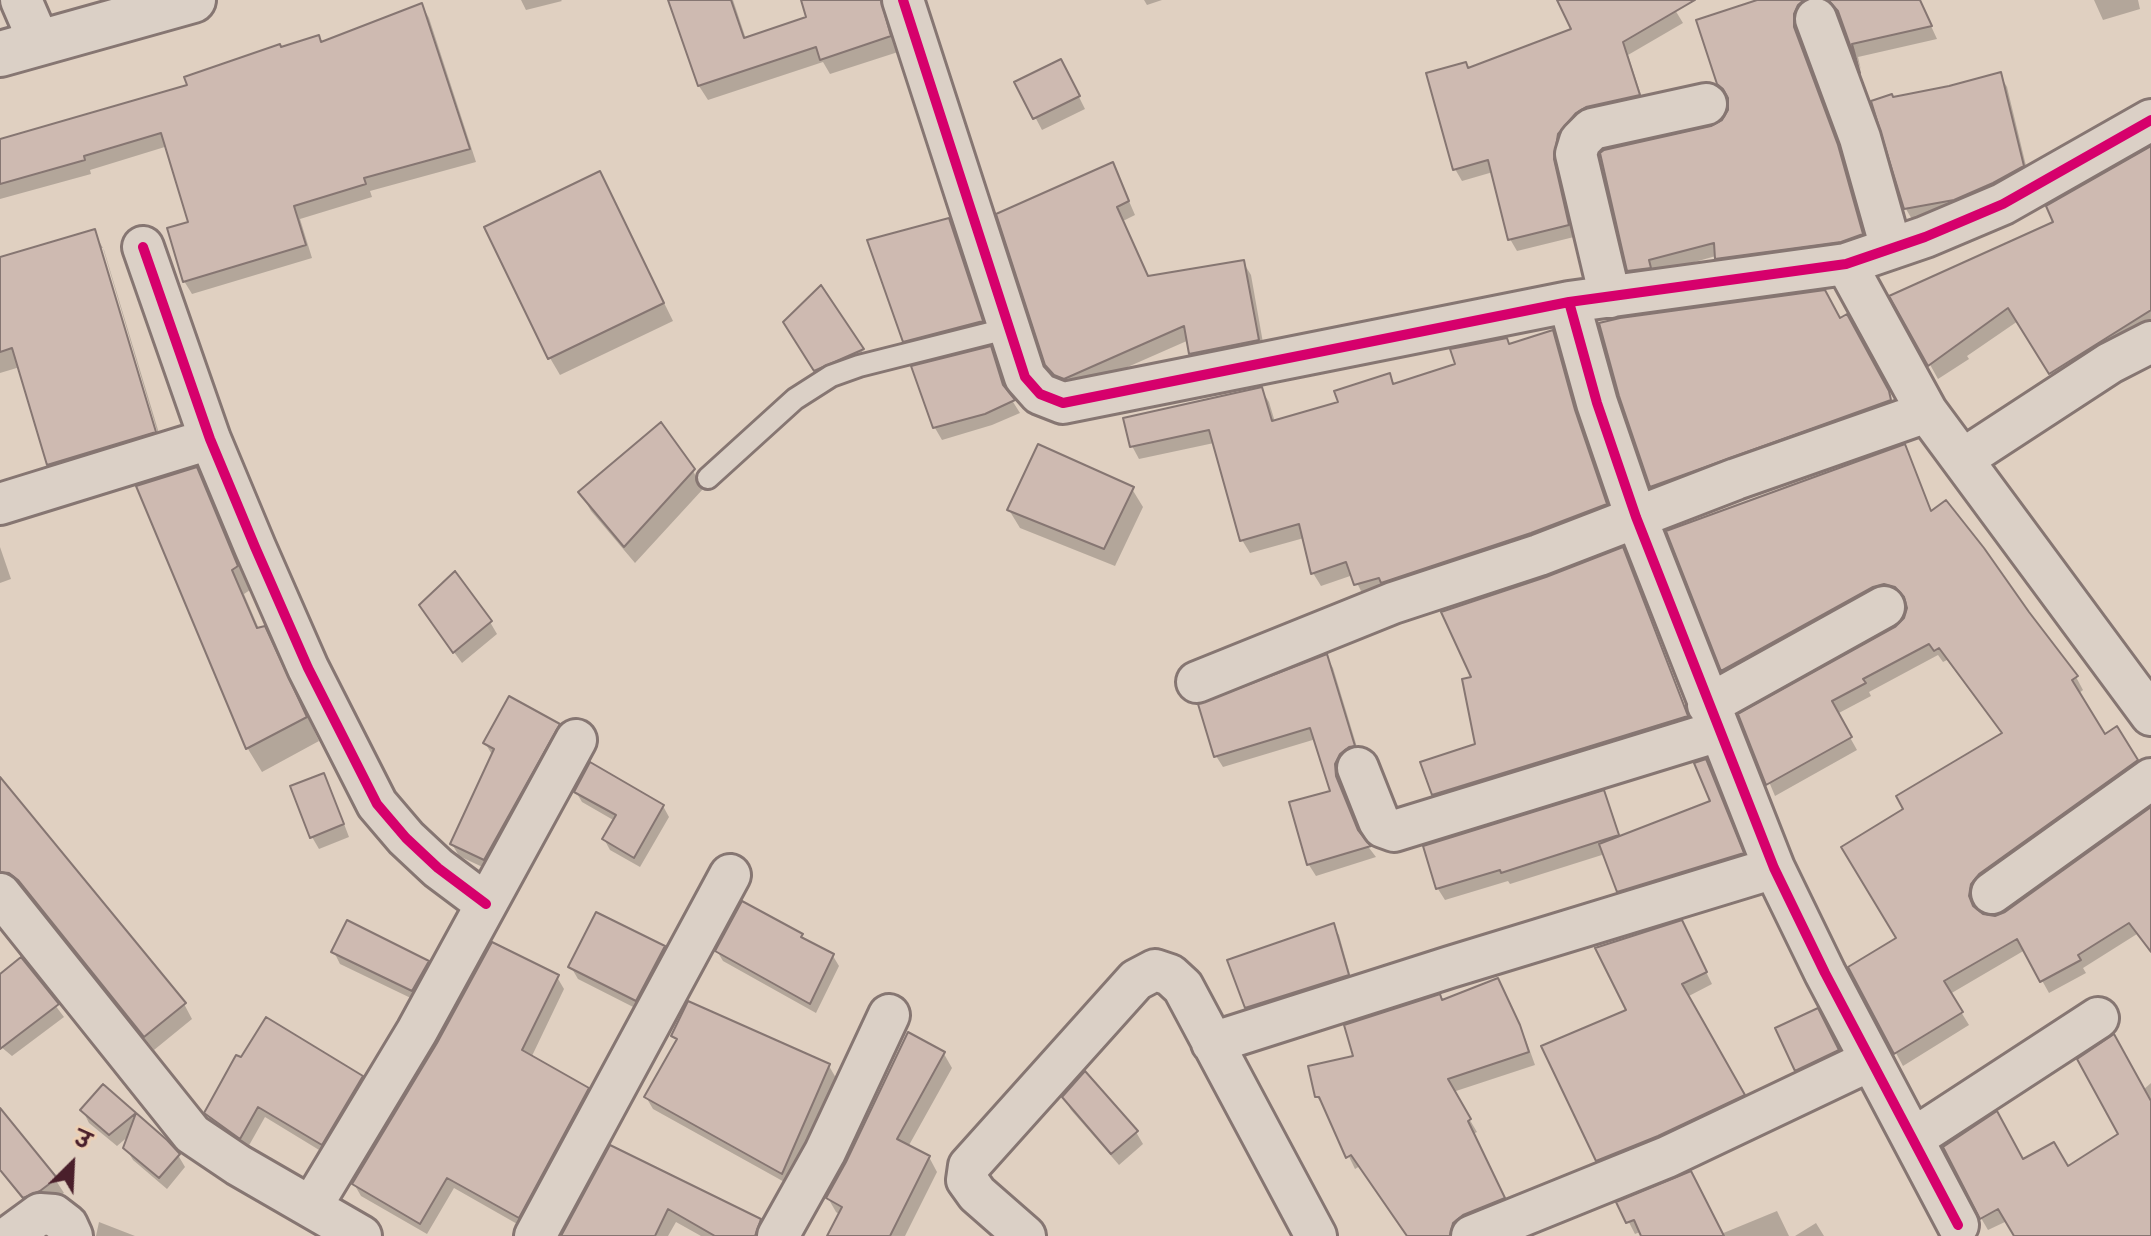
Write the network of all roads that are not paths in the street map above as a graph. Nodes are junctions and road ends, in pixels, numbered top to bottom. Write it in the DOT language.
graph roads {
  1 [pos="21,0"];
  2 [pos="193,0"];
  3 [pos="903,0"];
  4 [pos="1816,19"];
  5 [pos="20,49"];
  6 [pos="1706,104"];
  7 [pos="2151,120"];
  8 [pos="143,247"];
  9 [pos="1891,248"];
  10 [pos="1846,264"];
  11 [pos="1610,297"];
  12 [pos="1569,302"];
  13 [pos="1010,328"];
  14 [pos="2151,342"];
  15 [pos="1927,412"];
  16 [pos="210,439"];
  17 [pos="1963,459"];
  18 [pos="708,478"];
  19 [pos="0,504"];
  20 [pos="1636,517"];
  21 [pos="1884,607"];
  22 [pos="1197,682"];
  23 [pos="2151,715"];
  24 [pos="1713,718"];
  25 [pos="576,740"];
  26 [pos="1358,768"];
  27 [pos="2151,779"];
  28 [pos="1774,868"];
  29 [pos="730,875"];
  30 [pos="1992,893"];
  31 [pos="0,894"];
  32 [pos="486,904"];
  33 [pos="14,939"];
  34 [pos="889,1015"];
  35 [pos="2098,1018"];
  36 [pos="1212,1043"];
  37 [pos="1871,1060"];
  38 [pos="1914,1138"];
  39 [pos="311,1207"];
  40 [pos="1958,1225"];
  41 [pos="10,1236"];
  42 [pos="72,1236"];
  43 [pos="361,1236"];
  44 [pos="535,1236"];
  45 [pos="778,1236"];
  46 [pos="1025,1236"];
  47 [pos="1316,1236"];
  48 [pos="1472,1236"];
  1 -- 5 [label="street"];
  2 -- 5 [label="highway"];
  3 -- 13 [label="street"];
  4 -- 9 [label="street"];
  6 -- 11 [label="street"];
  7 -- 9 [label="street"];
  8 -- 16 [label="street"];
  9 -- 10 [label="street"];
  10 -- 11 [label="street"];
  10 -- 15 [label="street"];
  11 -- 12 [label="street"];
  12 -- 13 [label="street"];
  12 -- 20 [label="street"];
  13 -- 18 [label="lane"];
  14 -- 17 [label="street"];
  15 -- 17 [label="street"];
  15 -- 20 [label="street"];
  16 -- 19 [label="street"];
  16 -- 32 [label="street"];
  17 -- 23 [label="street"];
  20 -- 22 [label="street"];
  20 -- 24 [label="street"];
  21 -- 24 [label="street"];
  24 -- 26 [label="street"];
  24 -- 28 [label="street"];
  25 -- 32 [label="street"];
  27 -- 30 [label="street"];
  28 -- 36 [label="street"];
  28 -- 37 [label="street"];
  29 -- 44 [label="street"];
  31 -- 33 [label="street"];
  32 -- 39 [label="street"];
  33 -- 39 [label="street"];
  34 -- 45 [label="street"];
  35 -- 38 [label="street"];
  36 -- 46 [label="street"];
  36 -- 47 [label="street"];
  37 -- 38 [label="street"];
  37 -- 48 [label="street"];
  38 -- 40 [label="street"];
  39 -- 43 [label="street"];
  41 -- 42 [label="street"];
}
